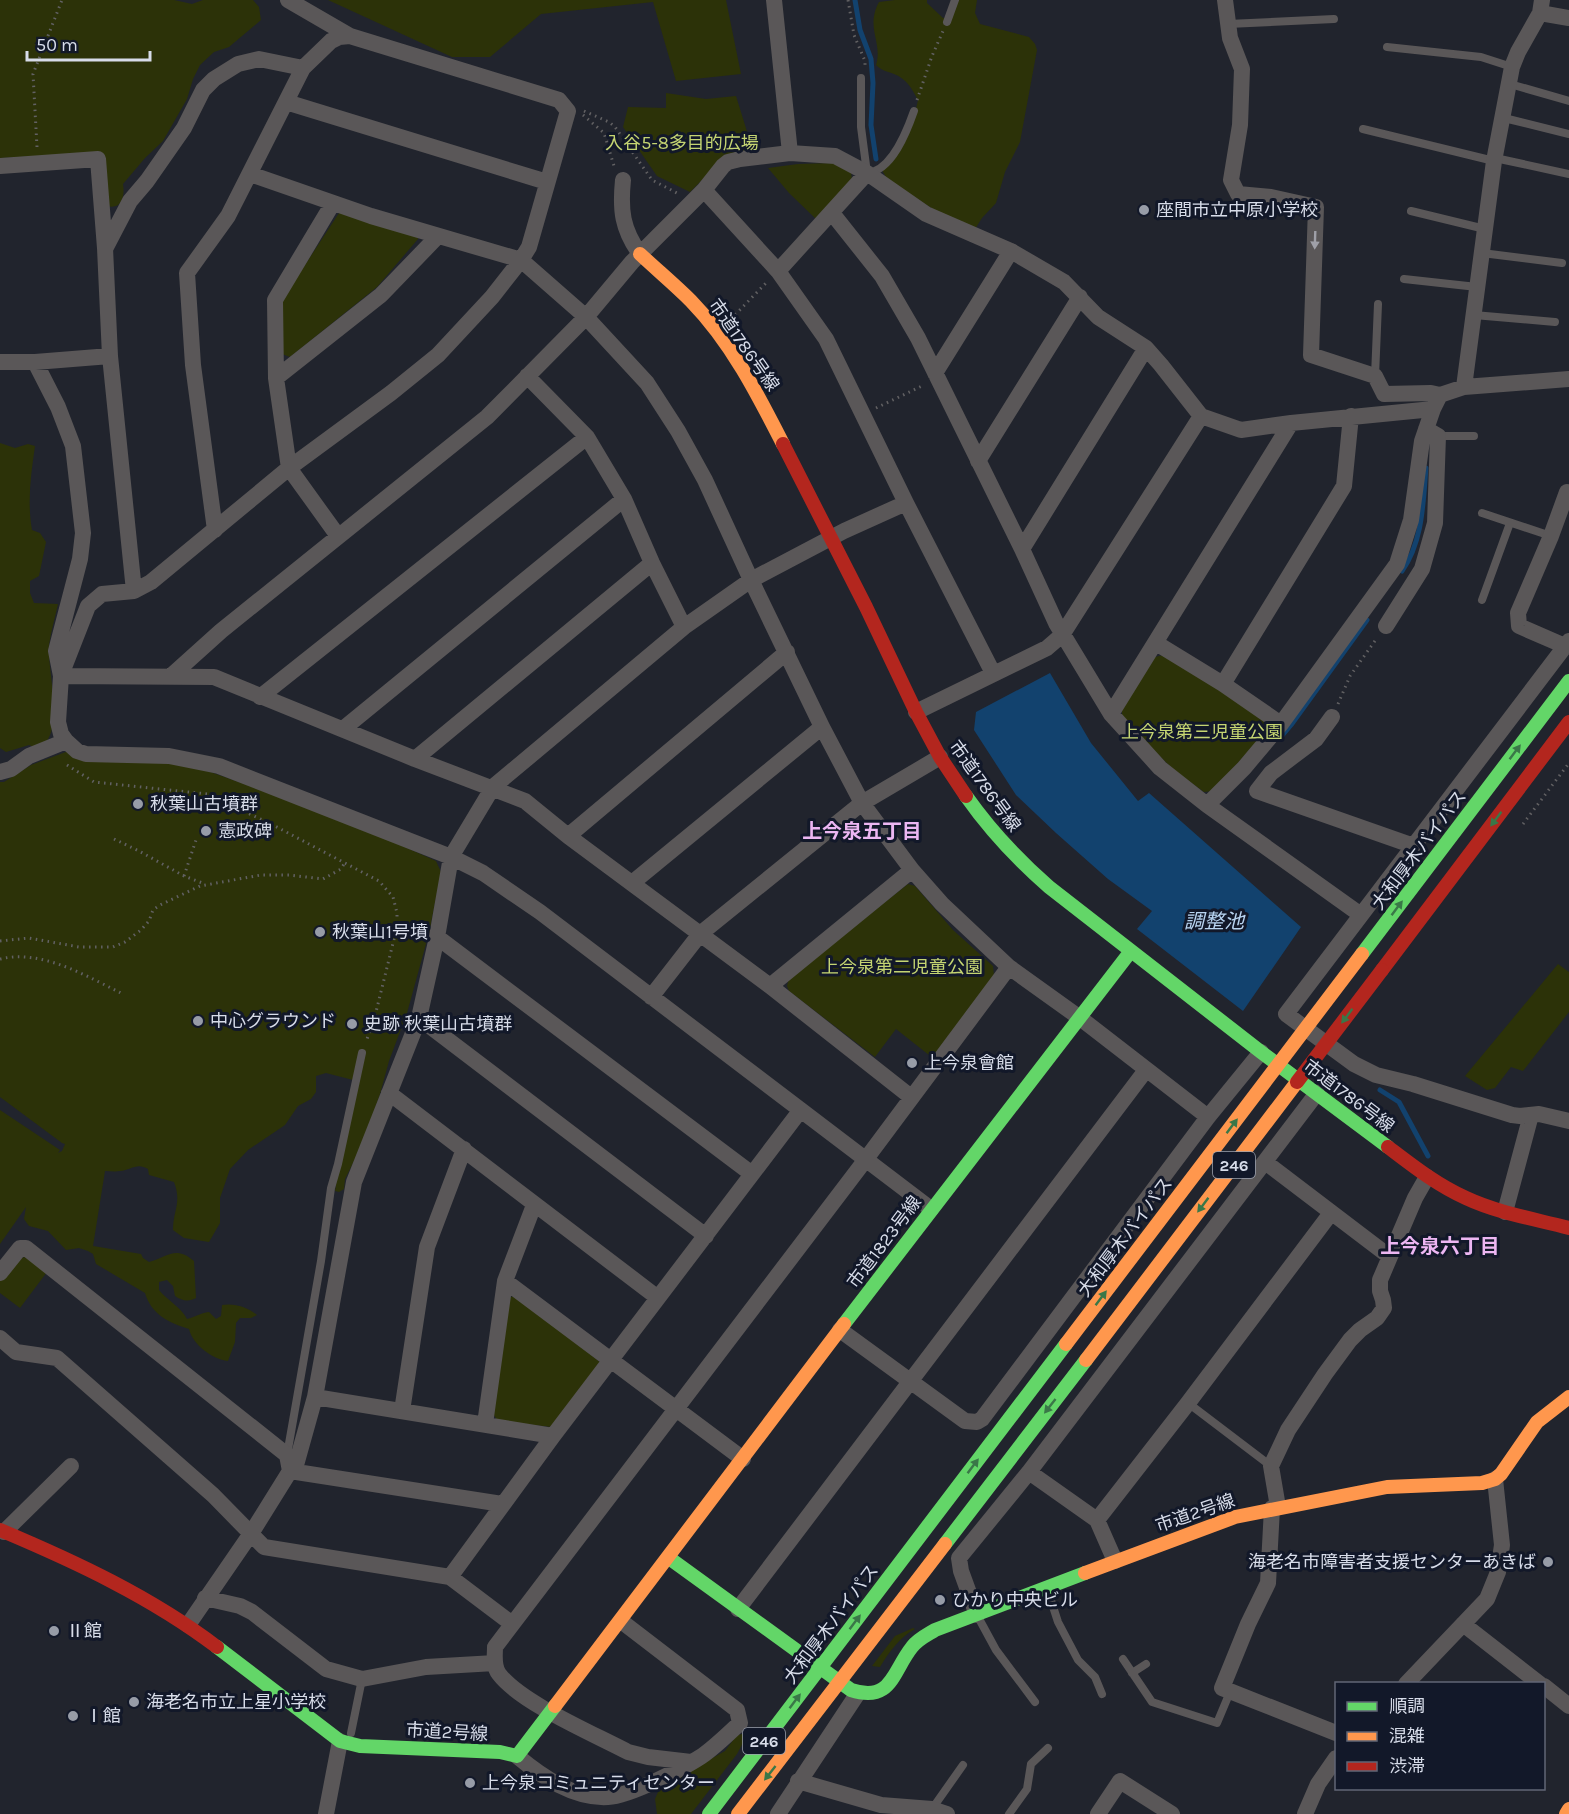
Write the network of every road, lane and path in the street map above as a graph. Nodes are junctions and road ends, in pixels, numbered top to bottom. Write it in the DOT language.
graph roads {
  1 [pos="63,0"];
  2 [pos="288,0"];
  3 [pos="774,0"];
  4 [pos="848,0"];
  5 [pos="955,0"];
  6 [pos="1225,0"];
  7 [pos="1541,7"];
  8 [pos="1569,18"];
  9 [pos="1334,19"];
  10 [pos="947,22"];
  11 [pos="1228,24"];
  12 [pos="350,36"];
  13 [pos="1387,47"];
  14 [pos="303,68"];
  15 [pos="1511,75"];
  16 [pos="861,78"];
  17 [pos="1569,101"];
  18 [pos="286,102"];
  19 [pos="571,107"];
  20 [pos="914,111"];
  21 [pos="1503,118"];
  22 [pos="1363,129"];
  23 [pos="1569,134"];
  24 [pos="790,153"];
  25 [pos="1494,159"];
  26 [pos="37,164"];
  27 [pos="0,166"];
  28 [pos="867,173"];
  29 [pos="250,174"];
  30 [pos="1569,174"];
  31 [pos="619,175"];
  32 [pos="547,182"];
  33 [pos="699,195"];
  34 [pos="333,203"];
  35 [pos="1411,211"];
  36 [pos="832,213"];
  37 [pos="1485,229"];
  38 [pos="437,237"];
  39 [pos="105,248"];
  40 [pos="1011,251"];
  41 [pos="1482,253"];
  42 [pos="640,254"];
  43 [pos="521,260"];
  44 [pos="1562,263"];
  45 [pos="778,271"];
  46 [pos="1404,279"];
  47 [pos="1477,287"];
  48 [pos="761,289"];
  49 [pos="1080,297"];
  50 [pos="1378,304"];
  51 [pos="1474,315"];
  52 [pos="586,317"];
  53 [pos="727,322"];
  54 [pos="1556,322"];
  55 [pos="1146,348"];
  56 [pos="110,356"];
  57 [pos="0,362"];
  58 [pos="34,362"];
  59 [pos="527,376"];
  60 [pos="936,376"];
  61 [pos="1375,376"];
  62 [pos="276,378"];
  63 [pos="1569,379"];
  64 [pos="1464,387"];
  65 [pos="1436,402"];
  66 [pos="863,414"];
  67 [pos="1202,416"];
  68 [pos="1351,416"];
  69 [pos="1291,423"];
  70 [pos="1432,432"];
  71 [pos="1474,436"];
  72 [pos="587,437"];
  73 [pos="978,461"];
  74 [pos="289,468"];
  75 [pos="1567,492"];
  76 [pos="624,499"];
  77 [pos="906,503"];
  78 [pos="1482,513"];
  79 [pos="1510,523"];
  80 [pos="215,530"];
  81 [pos="338,536"];
  82 [pos="1551,536"];
  83 [pos="830,538"];
  84 [pos="1022,549"];
  85 [pos="652,563"];
  86 [pos="751,580"];
  87 [pos="135,591"];
  88 [pos="1482,600"];
  89 [pos="1386,626"];
  90 [pos="684,627"];
  91 [pos="1062,635"];
  92 [pos="1156,644"];
  93 [pos="1567,644"];
  94 [pos="787,652"];
  95 [pos="993,673"];
  96 [pos="61,676"];
  97 [pos="171,676"];
  98 [pos="1569,681"];
  99 [pos="1223,684"];
  100 [pos="260,697"];
  101 [pos="916,712"];
  102 [pos="1111,714"];
  103 [pos="1332,717"];
  104 [pos="1569,722"];
  105 [pos="1281,724"];
  106 [pos="822,727"];
  107 [pos="343,729"];
  108 [pos="60,744"];
  109 [pos="940,758"];
  110 [pos="415,759"];
  111 [pos="0,772"];
  112 [pos="493,787"];
  113 [pos="862,803"];
  114 [pos="1207,806"];
  115 [pos="568,836"];
  116 [pos="197,837"];
  117 [pos="114,839"];
  118 [pos="1414,846"];
  119 [pos="452,857"];
  120 [pos="344,864"];
  121 [pos="912,870"];
  122 [pos="184,876"];
  123 [pos="632,884"];
  124 [pos="207,885"];
  125 [pos="1361,915"];
  126 [pos="700,934"];
  127 [pos="437,937"];
  128 [pos="0,941"];
  129 [pos="1131,951"];
  130 [pos="0,959"];
  131 [pos="1009,967"];
  132 [pos="770,986"];
  133 [pos="123,994"];
  134 [pos="651,997"];
  135 [pos="419,1018"];
  136 [pos="1080,1018"];
  137 [pos="1261,1052"];
  138 [pos="362,1053"];
  139 [pos="1146,1070"];
  140 [pos="389,1093"];
  141 [pos="1317,1094"];
  142 [pos="911,1097"];
  143 [pos="800,1111"];
  144 [pos="1531,1115"];
  145 [pos="1208,1117"];
  146 [pos="1569,1121"];
  147 [pos="464,1149"];
  148 [pos="865,1160"];
  149 [pos="1266,1162"];
  150 [pos="752,1174"];
  151 [pos="1427,1177"];
  152 [pos="534,1205"];
  153 [pos="931,1209"];
  154 [pos="1505,1212"];
  155 [pos="1331,1213"];
  156 [pos="1569,1228"];
  157 [pos="706,1236"];
  158 [pos="1390,1257"];
  159 [pos="0,1273"];
  160 [pos="506,1281"];
  161 [pos="658,1298"];
  162 [pos="840,1330"];
  163 [pos="0,1338"];
  164 [pos="611,1360"];
  165 [pos="910,1381"];
  166 [pos="315,1397"];
  167 [pos="1569,1397"];
  168 [pos="1188,1404"];
  169 [pos="676,1408"];
  170 [pos="402,1411"];
  171 [pos="485,1424"];
  172 [pos="553,1436"];
  173 [pos="744,1459"];
  174 [pos="288,1463"];
  175 [pos="71,1466"];
  176 [pos="1271,1466"];
  177 [pos="1029,1472"];
  178 [pos="1495,1479"];
  179 [pos="502,1504"];
  180 [pos="1275,1508"];
  181 [pos="1097,1520"];
  182 [pos="2,1531"];
  183 [pos="252,1532"];
  184 [pos="669,1558"];
  185 [pos="1115,1561"];
  186 [pos="450,1577"];
  187 [pos="1047,1588"];
  188 [pos="205,1598"];
  189 [pos="738,1609"];
  190 [pos="977,1615"];
  191 [pos="621,1621"];
  192 [pos="512,1623"];
  193 [pos="1463,1624"];
  194 [pos="188,1625"];
  195 [pos="1123,1659"];
  196 [pos="495,1663"];
  197 [pos="1146,1664"];
  198 [pos="820,1668"];
  199 [pos="1132,1673"];
  200 [pos="362,1679"];
  201 [pos="1407,1682"];
  202 [pos="1539,1682"];
  203 [pos="840,1683"];
  204 [pos="1545,1687"];
  205 [pos="1230,1692"];
  206 [pos="858,1693"];
  207 [pos="1102,1694"];
  208 [pos="1035,1702"];
  209 [pos="1569,1706"];
  210 [pos="551,1712"];
  211 [pos="1335,1733"];
  212 [pos="345,1737"];
  213 [pos="1048,1748"];
  214 [pos="517,1756"];
  215 [pos="1335,1759"];
  216 [pos="691,1762"];
  217 [pos="963,1765"];
  218 [pos="798,1781"];
  219 [pos="610,1806"];
  220 [pos="879,1809"];
  221 [pos="1569,1809"];
  222 [pos="939,1811"];
  223 [pos="326,1814"];
  224 [pos="709,1814"];
  225 [pos="738,1814"];
  226 [pos="778,1814"];
  227 [pos="1009,1814"];
  228 [pos="1098,1814"];
  229 [pos="1172,1814"];
  230 [pos="1305,1814"];
  231 [pos="1566,1814"];
  1 -- 26 [label="path"];
  2 -- 12 [label="street"];
  3 -- 24 [label="street"];
  4 -- 16 [label="path"];
  5 -- 10 [label="lane"];
  6 -- 11 [label="street"];
  7 -- 8 [label="street"];
  7 -- 15 [label="street"];
  9 -- 11 [label="lane"];
  10 -- 20 [label="path"];
  11 -- 61 [label="street, one-way"];
  12 -- 14 [label="street"];
  12 -- 19 [label="street"];
  13 -- 15 [label="lane"];
  14 -- 18 [label="street"];
  14 -- 39 [label="street"];
  15 -- 17 [label="lane"];
  15 -- 21 [label="street"];
  16 -- 28 [label="lane"];
  18 -- 29 [label="street"];
  18 -- 32 [label="street"];
  19 -- 31 [label="path"];
  19 -- 32 [label="street"];
  19 -- 33 [label="path"];
  20 -- 28 [label="lane"];
  21 -- 23 [label="lane"];
  21 -- 25 [label="street"];
  22 -- 25 [label="lane"];
  24 -- 28 [label="street"];
  24 -- 33 [label="street"];
  25 -- 30 [label="lane"];
  25 -- 37 [label="street"];
  26 -- 27 [label="street"];
  26 -- 39 [label="street"];
  28 -- 36 [label="street"];
  28 -- 40 [label="street"];
  29 -- 34 [label="street"];
  29 -- 80 [label="street"];
  31 -- 42 [label="street"];
  32 -- 43 [label="street"];
  33 -- 42 [label="street"];
  33 -- 45 [label="street"];
  34 -- 38 [label="street"];
  34 -- 62 [label="street"];
  35 -- 37 [label="lane"];
  36 -- 45 [label="street"];
  36 -- 60 [label="street"];
  37 -- 41 [label="street"];
  38 -- 43 [label="street"];
  38 -- 62 [label="street"];
  39 -- 56 [label="street"];
  40 -- 49 [label="street"];
  40 -- 60 [label="street"];
  41 -- 44 [label="lane"];
  41 -- 47 [label="street"];
  42 -- 52 [label="street"];
  42 -- 83 [label="main road, 市道1786号線"];
  43 -- 52 [label="street"];
  43 -- 74 [label="street"];
  45 -- 66 [label="street"];
  46 -- 47 [label="lane"];
  47 -- 51 [label="street"];
  48 -- 53 [label="path"];
  49 -- 55 [label="street"];
  49 -- 73 [label="street"];
  50 -- 61 [label="lane"];
  51 -- 54 [label="lane"];
  51 -- 64 [label="street"];
  52 -- 59 [label="street"];
  52 -- 86 [label="street"];
  55 -- 67 [label="street"];
  55 -- 84 [label="street"];
  56 -- 58 [label="street"];
  56 -- 87 [label="street"];
  57 -- 58 [label="street"];
  58 -- 96 [label="street"];
  59 -- 72 [label="street"];
  59 -- 81 [label="street"];
  60 -- 66 [label="path"];
  60 -- 73 [label="street"];
  61 -- 65 [label="street"];
  62 -- 74 [label="street"];
  63 -- 64 [label="street"];
  64 -- 65 [label="street"];
  65 -- 68 [label="street"];
  65 -- 70 [label="street"];
  66 -- 77 [label="street"];
  67 -- 69 [label="street"];
  67 -- 91 [label="street"];
  68 -- 69 [label="street"];
  68 -- 99 [label="street"];
  69 -- 92 [label="street"];
  70 -- 71 [label="lane"];
  70 -- 89 [label="street"];
  70 -- 105 [label="street"];
  72 -- 76 [label="street"];
  72 -- 100 [label="street"];
  73 -- 84 [label="street"];
  74 -- 80 [label="street"];
  74 -- 81 [label="street"];
  75 -- 82 [label="street"];
  76 -- 85 [label="street"];
  76 -- 107 [label="street"];
  77 -- 83 [label="street"];
  77 -- 95 [label="street"];
  78 -- 79 [label="lane"];
  79 -- 82 [label="lane"];
  79 -- 88 [label="lane"];
  80 -- 87 [label="street"];
  81 -- 97 [label="street"];
  82 -- 93 [label="street"];
  83 -- 86 [label="street"];
  83 -- 101 [label="main road, 市道1786号線"];
  84 -- 91 [label="street"];
  85 -- 90 [label="street"];
  85 -- 110 [label="street"];
  86 -- 90 [label="street"];
  86 -- 94 [label="street"];
  87 -- 96 [label="street"];
  89 -- 103 [label="path"];
  90 -- 112 [label="street"];
  91 -- 95 [label="street"];
  91 -- 102 [label="street"];
  92 -- 99 [label="street"];
  92 -- 102 [label="street"];
  93 -- 118 [label="street"];
  94 -- 106 [label="street"];
  94 -- 115 [label="street"];
  95 -- 101 [label="street"];
  96 -- 97 [label="street"];
  96 -- 108 [label="street"];
  97 -- 100 [label="street"];
  198 -- 98 [label="main road, 大和厚木バイパス / 246, one-way, bridge"];
  99 -- 105 [label="street"];
  100 -- 107 [label="street"];
  101 -- 109 [label="main road, 市道1786号線"];
  102 -- 114 [label="street"];
  103 -- 118 [label="street"];
  104 -- 203 [label="main road, 246, one-way, bridge"];
  105 -- 114 [label="street"];
  106 -- 113 [label="street"];
  106 -- 123 [label="street"];
  107 -- 110 [label="street"];
  108 -- 111 [label="street"];
  108 -- 119 [label="street"];
  108 -- 120 [label="path"];
  109 -- 113 [label="street"];
  109 -- 129 [label="main road, 市道1786号線"];
  110 -- 112 [label="street"];
  112 -- 115 [label="street"];
  112 -- 119 [label="street"];
  113 -- 121 [label="street"];
  113 -- 126 [label="street"];
  114 -- 125 [label="street"];
  115 -- 123 [label="street"];
  116 -- 122 [label="path"];
  117 -- 122 [label="path"];
  118 -- 125 [label="street"];
  119 -- 127 [label="street"];
  119 -- 134 [label="street"];
  120 -- 124 [label="path"];
  120 -- 138 [label="path"];
  121 -- 131 [label="street"];
  121 -- 132 [label="street"];
  122 -- 124 [label="path"];
  123 -- 126 [label="street"];
  124 -- 128 [label="path"];
  125 -- 144 [label="street"];
  126 -- 132 [label="street"];
  126 -- 134 [label="street"];
  127 -- 135 [label="street"];
  127 -- 150 [label="street"];
  129 -- 136 [label="main road, 市道1823号線"];
  129 -- 137 [label="main road, 市道1786号線"];
  130 -- 133 [label="path"];
  131 -- 136 [label="street"];
  131 -- 142 [label="street"];
  132 -- 142 [label="street"];
  134 -- 143 [label="street"];
  135 -- 140 [label="street"];
  135 -- 157 [label="street"];
  136 -- 139 [label="street"];
  136 -- 153 [label="main road, 市道1823号線"];
  137 -- 141 [label="main road, 市道1786号線"];
  137 -- 145 [label="street"];
  138 -- 174 [label="lane"];
  139 -- 145 [label="street"];
  139 -- 165 [label="street"];
  140 -- 147 [label="street"];
  140 -- 166 [label="street"];
  141 -- 149 [label="street"];
  141 -- 151 [label="main road, 市道1786号線"];
  142 -- 148 [label="street"];
  143 -- 148 [label="street"];
  143 -- 150 [label="street"];
  144 -- 146 [label="street"];
  144 -- 154 [label="street"];
  145 -- 165 [label="street"];
  147 -- 152 [label="street"];
  147 -- 170 [label="street"];
  148 -- 153 [label="street"];
  148 -- 169 [label="street"];
  149 -- 155 [label="street"];
  149 -- 177 [label="street"];
  150 -- 157 [label="street"];
  151 -- 154 [label="main road, 市道1786号線"];
  151 -- 158 [label="street"];
  152 -- 160 [label="street"];
  152 -- 161 [label="street"];
  153 -- 162 [label="main road, 市道1823号線"];
  154 -- 156 [label="main road, 市道1786号線"];
  155 -- 158 [label="street"];
  155 -- 168 [label="street"];
  157 -- 161 [label="street"];
  158 -- 176 [label="street"];
  159 -- 174 [label="street"];
  160 -- 164 [label="street"];
  160 -- 171 [label="street"];
  161 -- 164 [label="street"];
  162 -- 165 [label="street"];
  162 -- 173 [label="main road, 市道1823号線"];
  163 -- 183 [label="street"];
  164 -- 169 [label="street"];
  164 -- 172 [label="street"];
  165 -- 189 [label="street"];
  166 -- 170 [label="street"];
  166 -- 174 [label="street"];
  167 -- 178 [label="main road"];
  168 -- 176 [label="lane"];
  168 -- 181 [label="street"];
  169 -- 173 [label="street"];
  169 -- 192 [label="street"];
  170 -- 171 [label="street"];
  171 -- 172 [label="street"];
  172 -- 179 [label="street"];
  173 -- 184 [label="main road, 市道1823号線"];
  174 -- 179 [label="street"];
  174 -- 183 [label="street"];
  175 -- 182 [label="street"];
  176 -- 180 [label="street"];
  177 -- 181 [label="street"];
  177 -- 190 [label="street"];
  178 -- 180 [label="main road, 市道2号線"];
  178 -- 193 [label="street"];
  179 -- 186 [label="street"];
  180 -- 185 [label="main road, 市道2号線"];
  180 -- 205 [label="street"];
  181 -- 185 [label="street"];
  182 -- 194 [label="main road, 市道2号線"];
  183 -- 186 [label="street"];
  183 -- 188 [label="street"];
  184 -- 189 [label="main road"];
  184 -- 191 [label="main road"];
  185 -- 187 [label="main road, 市道2号線"];
  186 -- 192 [label="street"];
  187 -- 190 [label="main road, 市道2号線"];
  187 -- 207 [label="lane"];
  188 -- 194 [label="street"];
  188 -- 200 [label="street"];
  189 -- 198 [label="main road"];
  190 -- 206 [label="main road, 市道2号線"];
  190 -- 208 [label="lane"];
  191 -- 210 [label="main road"];
  191 -- 216 [label="street"];
  192 -- 196 [label="street"];
  193 -- 201 [label="street"];
  193 -- 202 [label="street"];
  194 -- 212 [label="main road, 市道2号線"];
  195 -- 199 [label="lane"];
  196 -- 200 [label="street"];
  196 -- 210 [label="street"];
  197 -- 199 [label="lane"];
  198 -- 203 [label="main road"];
  224 -- 198 [label="main road, 大和厚木バイパス / 246, one-way"];
  199 -- 205 [label="lane"];
  200 -- 212 [label="lane"];
  203 -- 206 [label="main road"];
  203 -- 225 [label="main road, 246, one-way"];
  204 -- 209 [label="street"];
  205 -- 211 [label="street"];
  206 -- 218 [label="street"];
  210 -- 214 [label="main road"];
  210 -- 216 [label="street"];
  212 -- 214 [label="main road, 市道2号線"];
  212 -- 223 [label="street"];
  213 -- 227 [label="lane"];
  214 -- 219 [label="street"];
  215 -- 230 [label="street"];
  216 -- 219 [label="street"];
  217 -- 222 [label="lane"];
  218 -- 220 [label="street"];
  218 -- 226 [label="street"];
  220 -- 222 [label="street"];
  221 -- 231 [label="main road"];
  228 -- 229 [label="street"];
}
